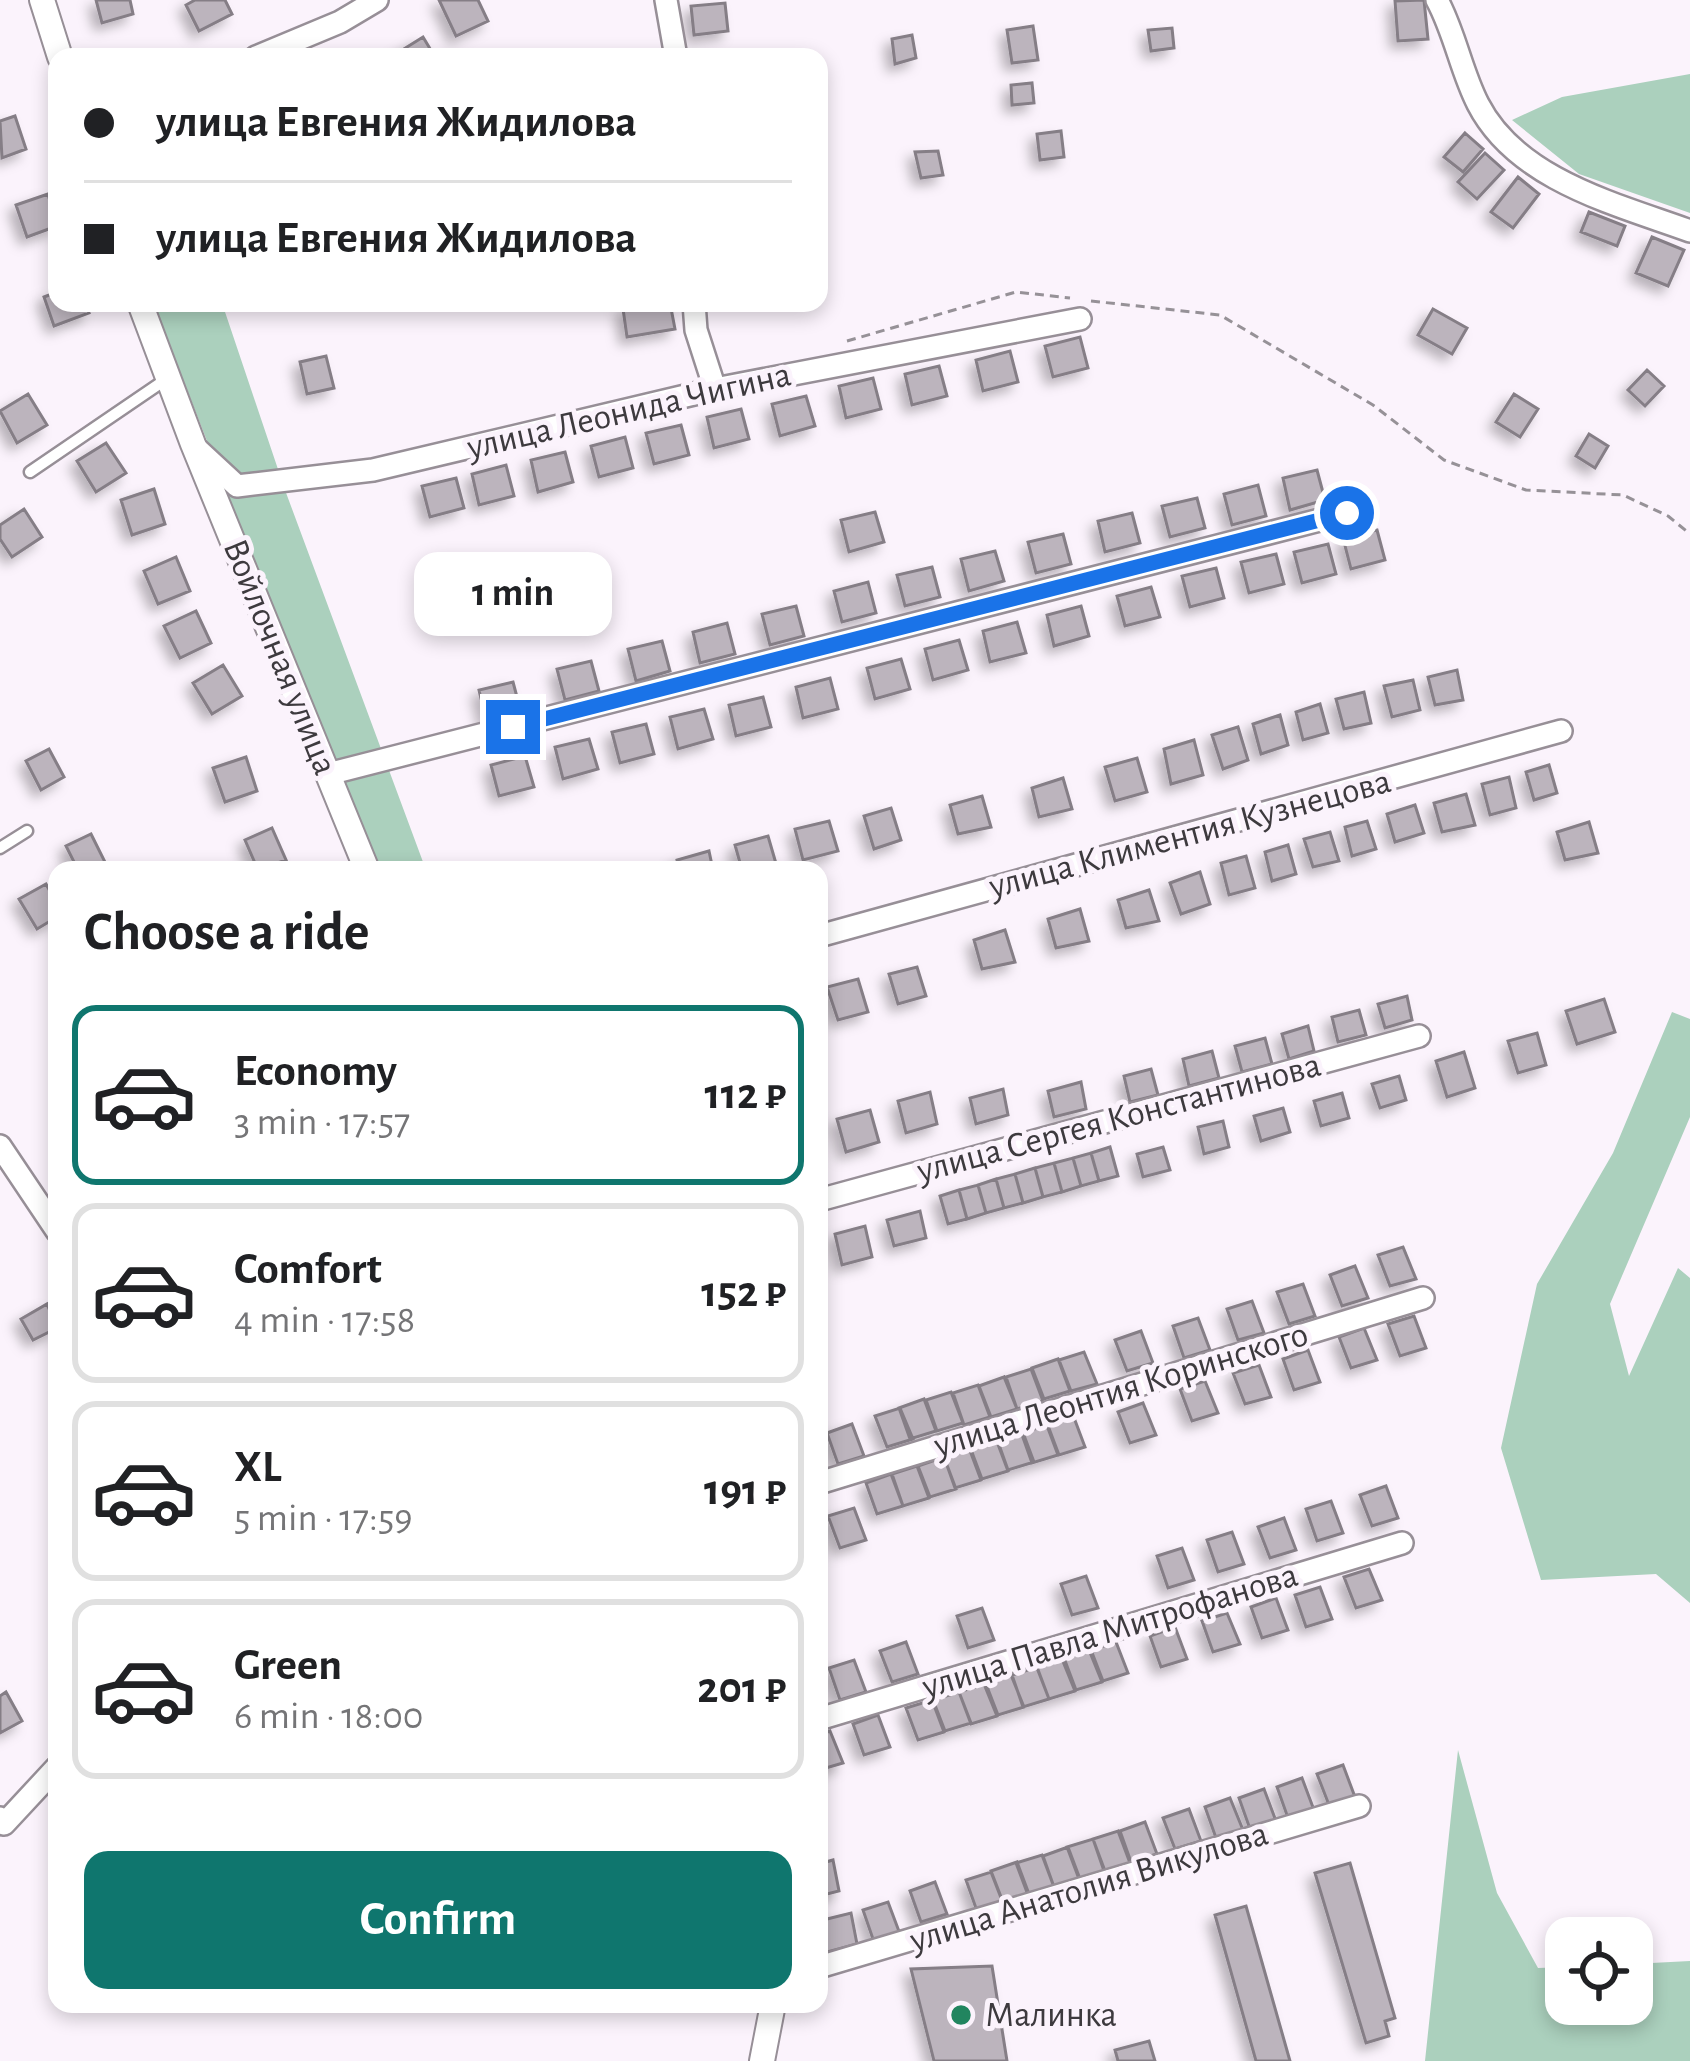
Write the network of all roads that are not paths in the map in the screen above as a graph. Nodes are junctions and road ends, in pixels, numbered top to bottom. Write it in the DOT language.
graph roads {
  1 [pos="43,0"];
  2 [pos="377,0"];
  3 [pos="666,0"];
  4 [pos="1437,0"];
  5 [pos="57,48"];
  6 [pos="278,48"];
  7 [pos="674,48"];
  8 [pos="1690,231"];
  9 [pos="143,312"];
  10 [pos="695,312"];
  11 [pos="1080,319"];
  12 [pos="168,378"];
  13 [pos="715,389"];
  14 [pos="193,444"];
  15 [pos="30,472"];
  16 [pos="1347,513"];
  17 [pos="1562,731"];
  18 [pos="328,774"];
  19 [pos="27,832"];
  20 [pos="0,848"];
  21 [pos="364,861"];
  22 [pos="828,934"];
  23 [pos="1419,1036"];
  24 [pos="0,1146"];
  25 [pos="828,1198"];
  26 [pos="48,1218"];
  27 [pos="1424,1298"];
  28 [pos="828,1480"];
  29 [pos="1402,1543"];
  30 [pos="828,1716"];
  31 [pos="48,1776"];
  32 [pos="1359,1806"];
  33 [pos="1,1824"];
  34 [pos="828,1964"];
  35 [pos="772,2013"];
  36 [pos="769,2054"];
  1 -- 5 [label="street"];
  2 -- 6 [label="street"];
  3 -- 7 [label="street"];
  4 -- 8 [label="street"];
  9 -- 12 [label="street, Войлочная улица"];
  10 -- 13 [label="street"];
  11 -- 13 [label="street, улица Леонида Чигина"];
  12 -- 14 [label="street, Войлочная улица"];
  12 -- 15 [label="lane"];
  13 -- 14 [label="street, улица Леонида Чигина"];
  14 -- 18 [label="street, Войлочная улица"];
  16 -- 18 [label="street"];
  17 -- 22 [label="street, улица Климентия Кузнецова"];
  18 -- 21 [label="street, Войлочная улица"];
  19 -- 20 [label="lane"];
  23 -- 25 [label="street, улица Сергея Константинова"];
  24 -- 26 [label="street"];
  27 -- 28 [label="street, улица Леонтия Коринского"];
  29 -- 30 [label="street, улица Павла Митрофанова"];
  31 -- 33 [label="street"];
  32 -- 34 [label="street, улица Анатолия Викулова"];
  35 -- 36 [label="street"];
}
